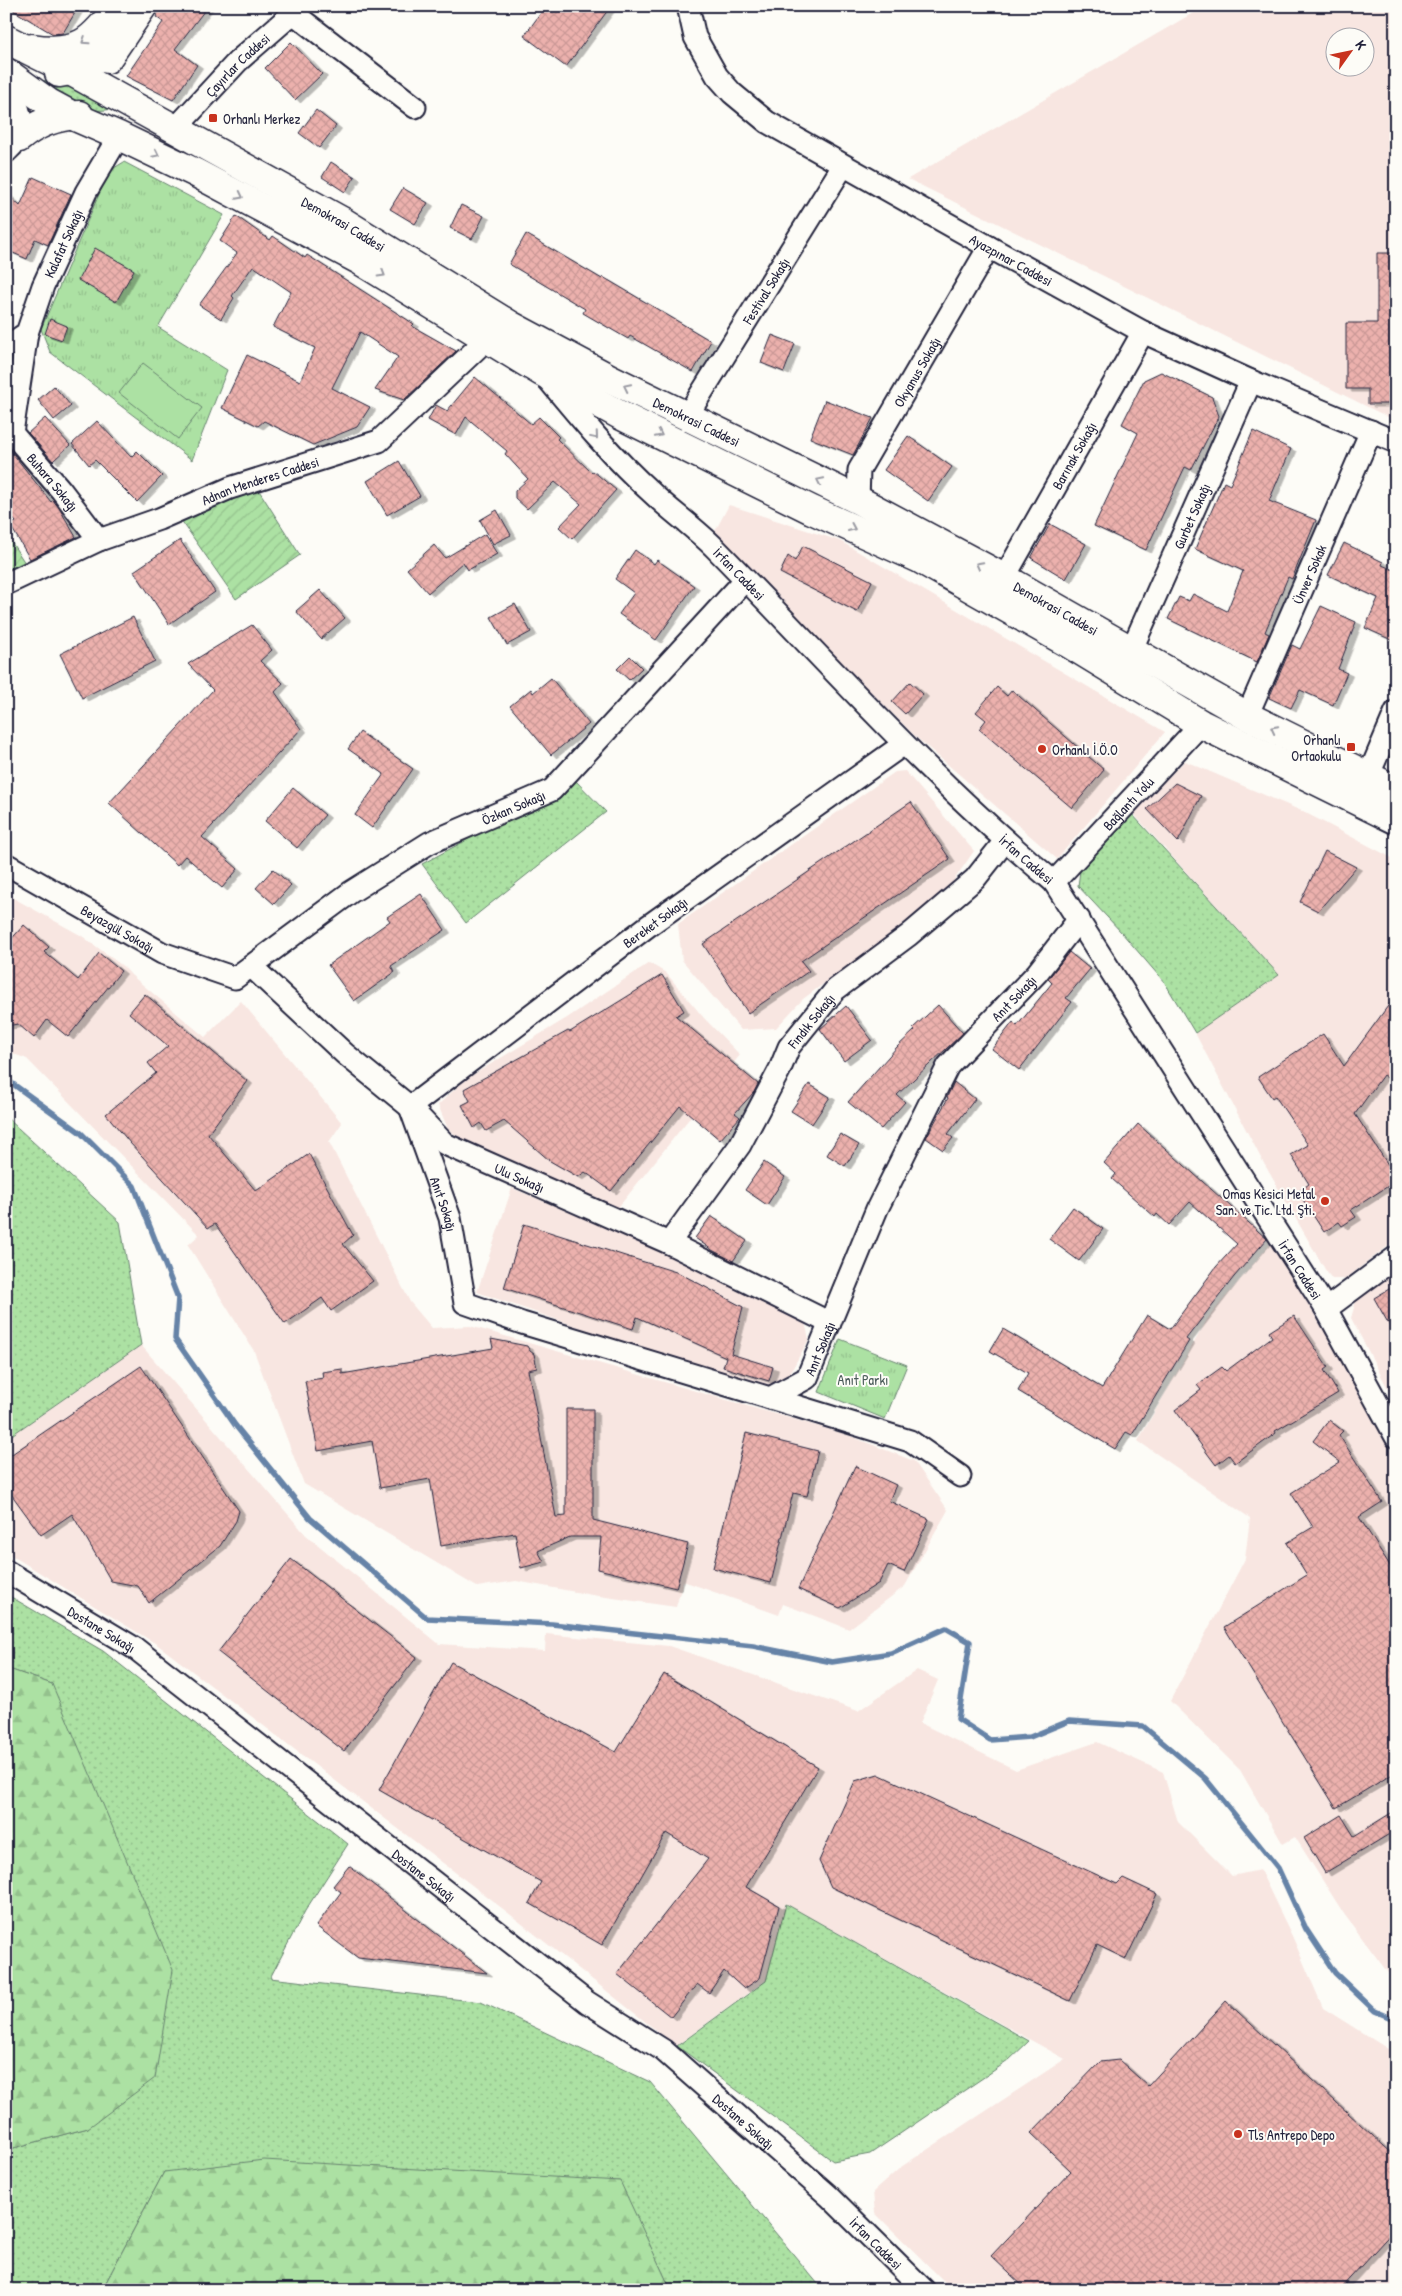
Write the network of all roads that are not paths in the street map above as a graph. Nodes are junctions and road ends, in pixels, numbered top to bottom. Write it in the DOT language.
graph roads {
  1 [pos="118,6"];
  2 [pos="143,6"];
  3 [pos="688,6"];
  4 [pos="297,10"];
  5 [pos="116,44"];
  6 [pos="10,50"];
  7 [pos="6,72"];
  8 [pos="72,72"];
  9 [pos="6,84"];
  10 [pos="113,94"];
  11 [pos="415,107"];
  12 [pos="146,112"];
  13 [pos="72,116"];
  14 [pos="176,128"];
  15 [pos="119,136"];
  16 [pos="12,145"];
  17 [pos="843,166"];
  18 [pos="989,247"];
  19 [pos="1143,332"];
  20 [pos="27,333"];
  21 [pos="488,338"];
  22 [pos="6,347"];
  23 [pos="542,372"];
  24 [pos="1251,382"];
  25 [pos="687,416"];
  26 [pos="1371,431"];
  27 [pos="1396,442"];
  28 [pos="858,500"];
  29 [pos="99,540"];
  30 [pos="1004,578"];
  31 [pos="745,580"];
  32 [pos="6,584"];
  33 [pos="1131,651"];
  34 [pos="1396,711"];
  35 [pos="1247,716"];
  36 [pos="1201,724"];
  37 [pos="904,744"];
  38 [pos="1368,777"];
  39 [pos="1396,790"];
  40 [pos="1396,820"];
  41 [pos="1005,841"];
  42 [pos="6,864"];
  43 [pos="1054,882"];
  44 [pos="1079,920"];
  45 [pos="244,973"];
  46 [pos="410,1107"];
  47 [pos="669,1243"];
  48 [pos="1396,1257"];
  49 [pos="1326,1309"];
  50 [pos="830,1323"];
  51 [pos="770,1398"];
  52 [pos="1396,1437"];
  53 [pos="960,1476"];
  54 [pos="6,1571"];
  55 [pos="829,2196"];
  56 [pos="924,2290"];
  1 -- 6 [label="main road, one-way"];
  2 -- 5 [label="main road"];
  3 -- 17 [label="street, Ayazpınar Caddesi"];
  4 -- 11 [label="street"];
  4 -- 14 [label="street, Çayırlar Caddesi"];
  5 -- 8 [label="main road"];
  5 -- 10 [label="main road"];
  6 -- 8 [label="main road"];
  7 -- 13 [label="main road, Demokrasi Caddesi"];
  8 -- 10 [label="main road, Demokrasi Caddesi"];
  9 -- 16 [label="street"];
  10 -- 12 [label="main road, Demokrasi Caddesi"];
  12 -- 13 [label="main road"];
  12 -- 14 [label="main road, Demokrasi Caddesi"];
  13 -- 15 [label="main road, Demokrasi Caddesi"];
  13 -- 16 [label="main road"];
  25 -- 14 [label="main road, Demokrasi Caddesi, one-way"];
  15 -- 20 [label="street, Kalafat Sokağı"];
  15 -- 21 [label="main road, Demokrasi Caddesi, one-way"];
  17 -- 18 [label="street, Ayazpınar Caddesi"];
  17 -- 25 [label="street, Festival Sokağı"];
  18 -- 19 [label="street, Ayazpınar Caddesi"];
  18 -- 28 [label="street, Okyanus Sokağı"];
  19 -- 24 [label="street, Ayazpınar Caddesi"];
  19 -- 30 [label="street, Barınak Sokağı"];
  20 -- 22 [label="street"];
  20 -- 29 [label="street, Buhara Sokağı"];
  21 -- 23 [label="main road, Demokrasi Caddesi"];
  21 -- 29 [label="street, Adnan Menderes Caddesi"];
  23 -- 31 [label="street, İrfan Caddesi, one-way"];
  23 -- 36 [label="main road, Demokrasi Caddesi, one-way"];
  24 -- 26 [label="street, Ayazpınar Caddesi"];
  24 -- 33 [label="street, Gurbet Sokağı"];
  28 -- 25 [label="main road, Demokrasi Caddesi, one-way"];
  26 -- 27 [label="street, Ayazpınar Caddesi"];
  26 -- 35 [label="street, Ünver Sokak"];
  30 -- 28 [label="main road, Demokrasi Caddesi, one-way"];
  29 -- 32 [label="street, Adnan Menderes Caddesi"];
  30 -- 33 [label="main road, Demokrasi Caddesi"];
  31 -- 37 [label="street, İrfan Caddesi"];
  31 -- 45 [label="street, Özkan Sokağı"];
  33 -- 35 [label="main road, Demokrasi Caddesi"];
  34 -- 38 [label="street"];
  38 -- 35 [label="main road, Demokrasi Caddesi, one-way"];
  36 -- 40 [label="main road, Demokrasi Caddesi"];
  36 -- 43 [label="street, Bağlantı Yolu"];
  37 -- 41 [label="street, İrfan Caddesi"];
  37 -- 46 [label="street, Bereket Sokağı"];
  38 -- 39 [label="main road, Demokrasi Caddesi"];
  41 -- 43 [label="street, İrfan Caddesi"];
  41 -- 47 [label="street, Fındık Sokağı"];
  42 -- 45 [label="street, Beyazgül Sokağı"];
  43 -- 44 [label="street, İrfan Caddesi"];
  44 -- 49 [label="street, İrfan Caddesi"];
  44 -- 50 [label="street, Anıt Sokağı"];
  45 -- 46 [label="street, Ulu Sokağı"];
  46 -- 47 [label="street, Ulu Sokağı"];
  46 -- 51 [label="street, Anıt Sokağı"];
  47 -- 50 [label="street, Ulu Sokağı"];
  48 -- 49 [label="street"];
  49 -- 52 [label="street, İrfan Caddesi"];
  50 -- 51 [label="street, Anıt Sokağı"];
  51 -- 53 [label="street"];
  54 -- 55 [label="street, Dostane Sokağı"];
  55 -- 56 [label="street, İrfan Caddesi"];
}
